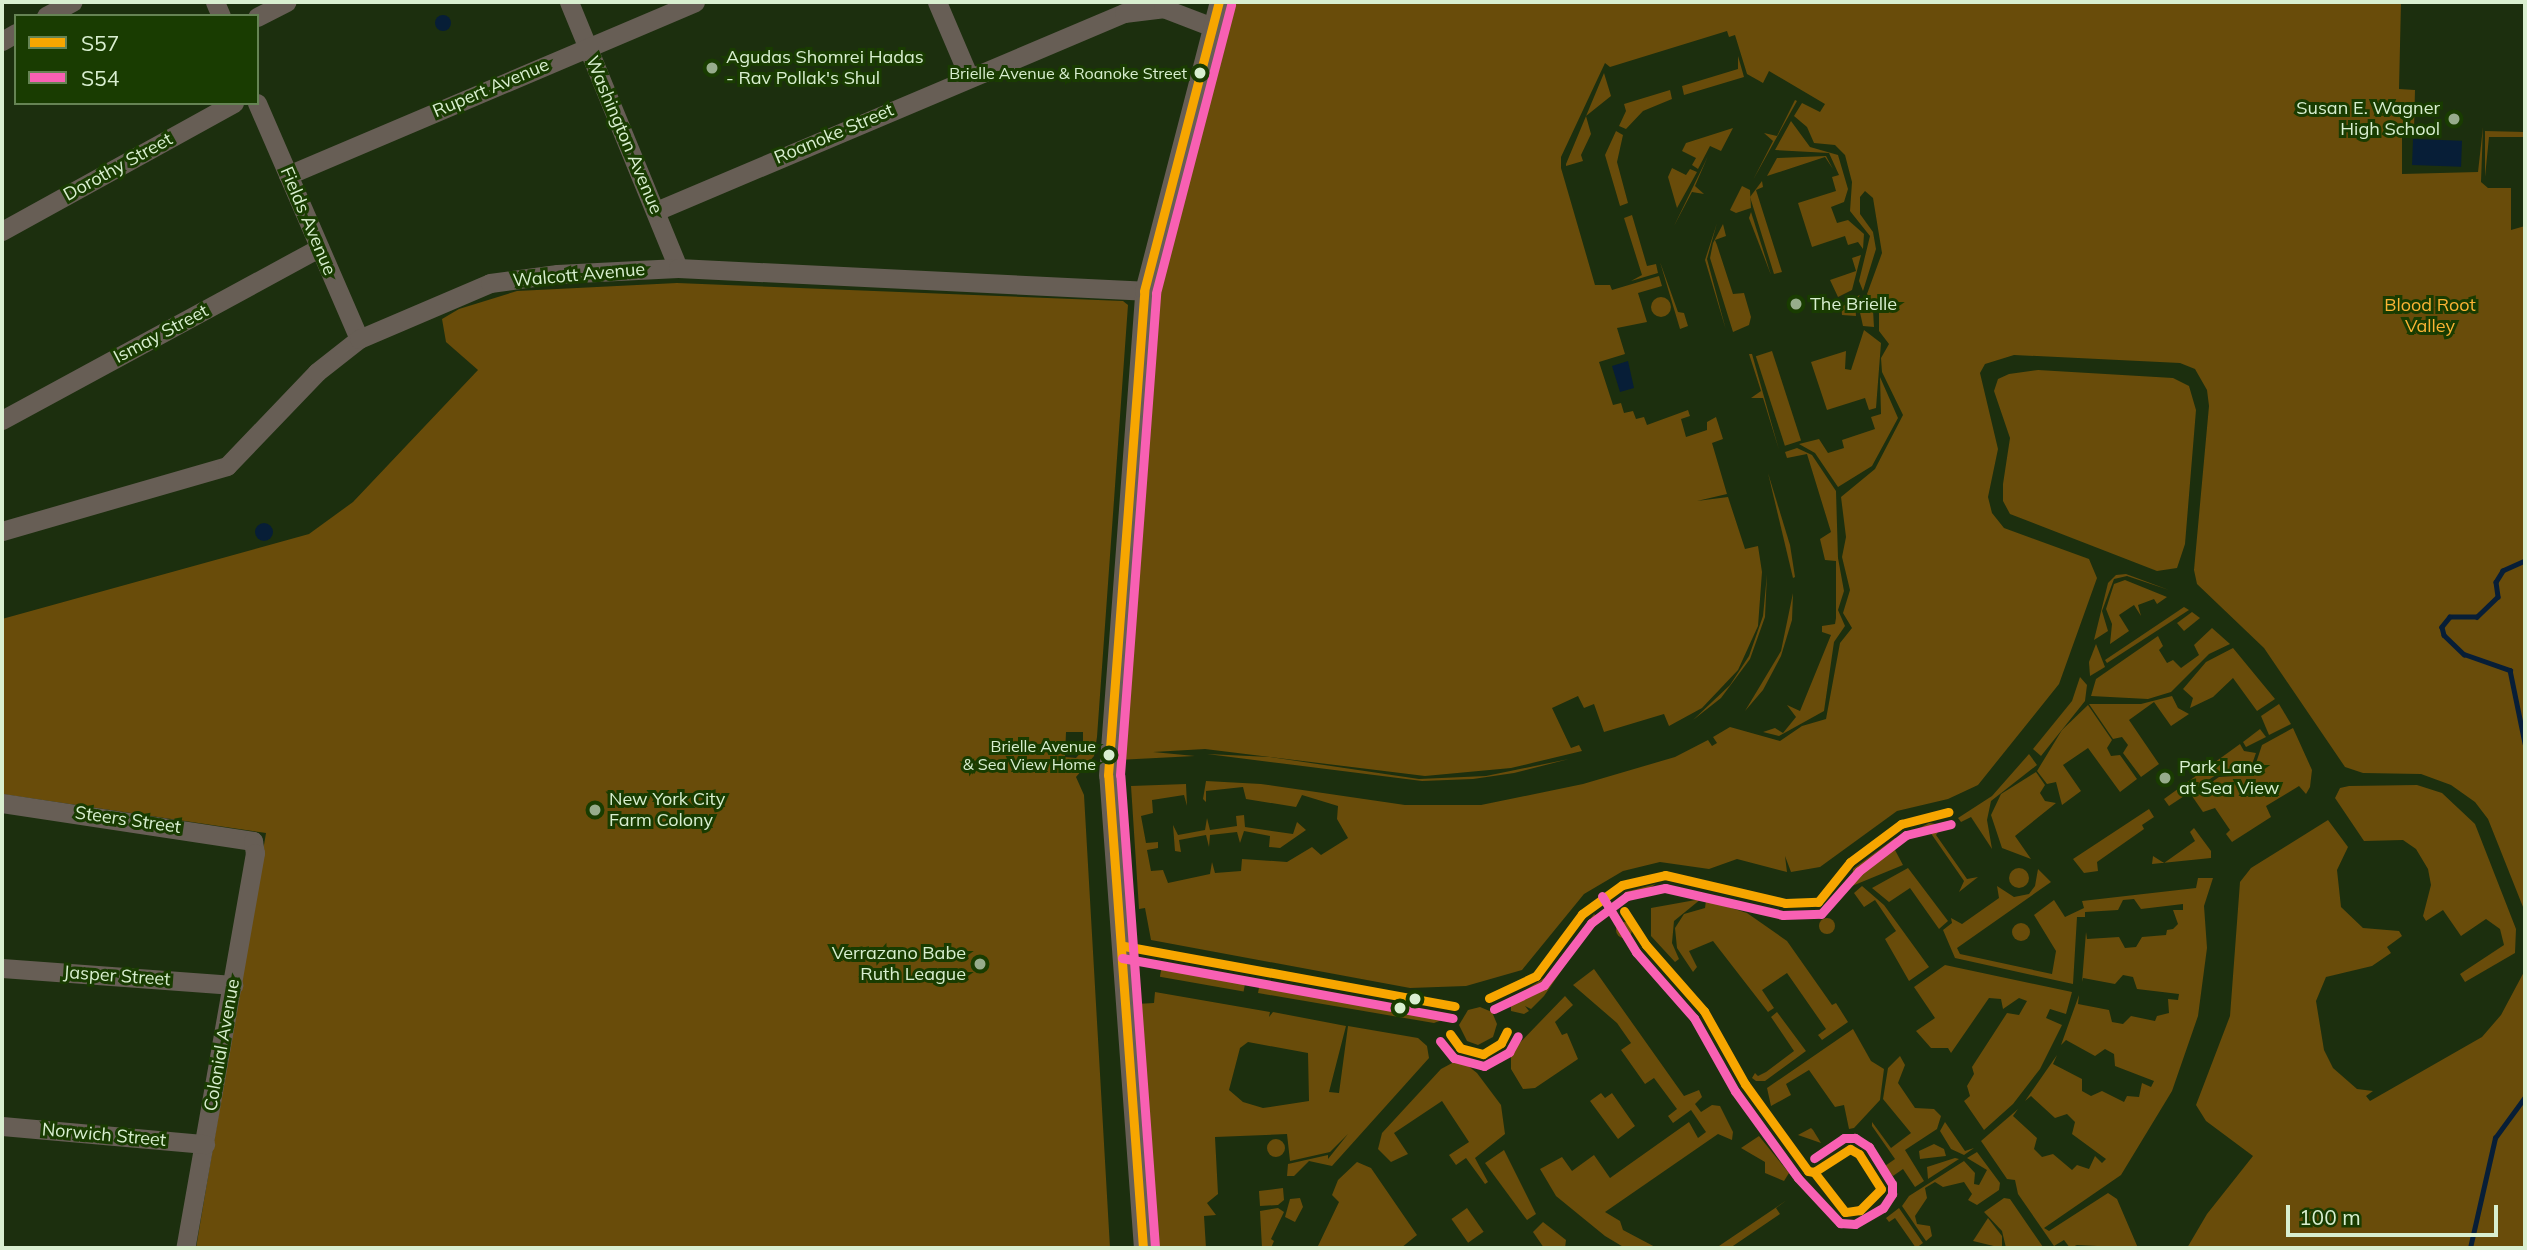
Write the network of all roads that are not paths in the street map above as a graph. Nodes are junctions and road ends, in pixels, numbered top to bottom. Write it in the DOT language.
graph roads {
  1 [pos="72,2"];
  2 [pos="286,2"];
  3 [pos="569,2"];
  4 [pos="695,2"];
  5 [pos="937,2"];
  6 [pos="1219,2"];
  7 [pos="51,14"];
  8 [pos="259,16"];
  9 [pos="1210,26"];
  10 [pos="588,47"];
  11 [pos="969,76"];
  12 [pos="230,105"];
  13 [pos="258,105"];
  14 [pos="288,175"];
  15 [pos="656,211"];
  16 [pos="2,231"];
  17 [pos="319,248"];
  18 [pos="678,268"];
  19 [pos="1144,291"];
  20 [pos="359,340"];
  21 [pos="2,420"];
  22 [pos="2,531"];
  23 [pos="2,803"];
  24 [pos="253,841"];
  25 [pos="2,968"];
  26 [pos="233,985"];
  27 [pos="2,1126"];
  28 [pos="205,1144"];
  29 [pos="185,1248"];
  30 [pos="1143,1248"];
  1 -- 7 [label="street"];
  2 -- 8 [label="street"];
  3 -- 10 [label="street, Washington Avenue"];
  4 -- 10 [label="street, Rupert Avenue"];
  5 -- 11 [label="street"];
  6 -- 9 [label="street"];
  9 -- 11 [label="street, Roanoke Street"];
  9 -- 19 [label="street"];
  10 -- 14 [label="street, Rupert Avenue"];
  10 -- 15 [label="street, Washington Avenue"];
  11 -- 15 [label="street, Roanoke Street"];
  12 -- 16 [label="street, Dorothy Street"];
  13 -- 14 [label="street, Fields Avenue"];
  14 -- 17 [label="street, Fields Avenue"];
  15 -- 18 [label="street, Washington Avenue"];
  17 -- 20 [label="street, Fields Avenue"];
  17 -- 21 [label="street, Ismay Street"];
  18 -- 19 [label="street, Walcott Avenue"];
  18 -- 20 [label="street, Walcott Avenue"];
  19 -- 30 [label="street"];
  20 -- 22 [label="street, Walcott Avenue"];
  23 -- 24 [label="street, Steers Street"];
  24 -- 26 [label="street, Colonial Avenue"];
  25 -- 26 [label="street, Jasper Street"];
  26 -- 28 [label="street, Colonial Avenue"];
  27 -- 28 [label="street, Norwich Street"];
  28 -- 29 [label="street, Colonial Avenue"];
}
